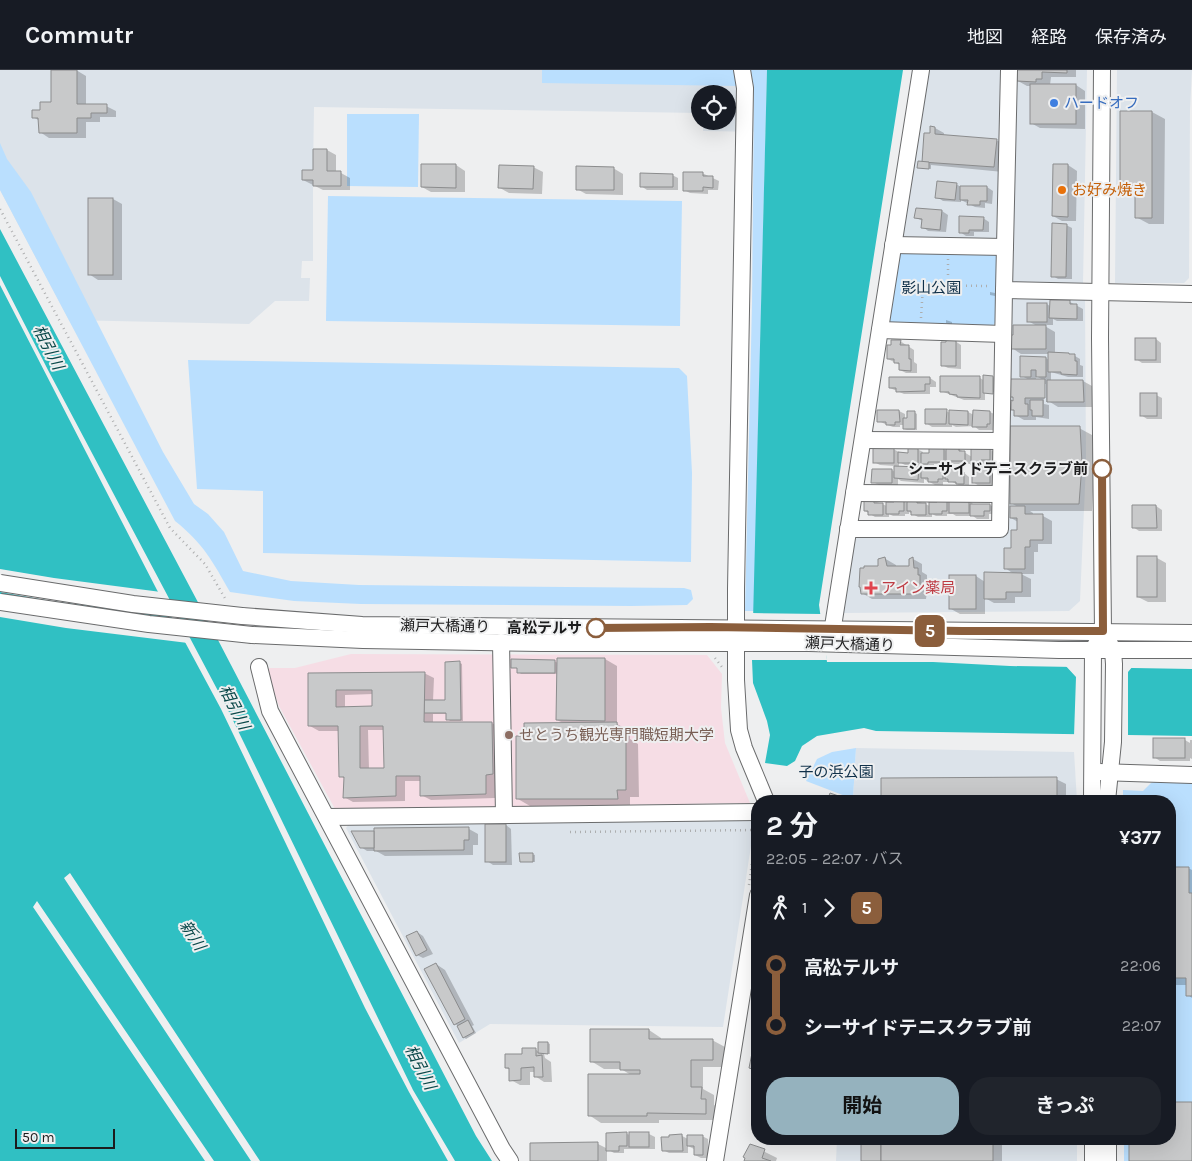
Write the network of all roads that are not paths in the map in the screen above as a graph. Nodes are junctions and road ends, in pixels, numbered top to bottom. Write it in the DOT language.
graph roads {
  1 [pos="742,70"];
  2 [pos="921,70"];
  3 [pos="1010,70"];
  4 [pos="1102,70"];
  5 [pos="893,245"];
  6 [pos="1005,247"];
  7 [pos="1004,288"];
  8 [pos="1100,293"];
  9 [pos="1192,294"];
  10 [pos="880,330"];
  11 [pos="1003,334"];
  12 [pos="863,440"];
  13 [pos="1001,441"];
  14 [pos="854,493"];
  15 [pos="1000,494"];
  16 [pos="848,529"];
  17 [pos="0,583"];
  18 [pos="0,602"];
  19 [pos="1103,631"];
  20 [pos="1192,633"];
  21 [pos="744,635"];
  22 [pos="828,636"];
  23 [pos="501,642"];
  24 [pos="1192,650"];
  25 [pos="1093,657"];
  26 [pos="1113,657"];
  27 [pos="259,667"];
  28 [pos="1092,772"];
  29 [pos="1110,773"];
  30 [pos="1192,776"];
  31 [pos="764,795"];
  32 [pos="1092,795"];
  33 [pos="1108,795"];
  34 [pos="751,812"];
  35 [pos="504,815"];
  36 [pos="327,817"];
  37 [pos="751,978"];
  38 [pos="1093,1145"];
  39 [pos="1108,1145"];
  40 [pos="510,1161"];
  41 [pos="715,1161"];
  42 [pos="1092,1161"];
  43 [pos="1108,1161"];
  1 -- 21 [label="street"];
  2 -- 5 [label="street"];
  3 -- 6 [label="street"];
  4 -- 8 [label="street"];
  5 -- 6 [label="street"];
  5 -- 10 [label="street"];
  6 -- 7 [label="street"];
  7 -- 8 [label="street"];
  7 -- 11 [label="street"];
  8 -- 9 [label="street"];
  8 -- 19 [label="street"];
  10 -- 11 [label="street"];
  10 -- 12 [label="street"];
  11 -- 13 [label="street"];
  12 -- 13 [label="street"];
  12 -- 14 [label="street"];
  13 -- 15 [label="street"];
  14 -- 15 [label="street"];
  14 -- 16 [label="street"];
  15 -- 16 [label="street"];
  16 -- 22 [label="street"];
  17 -- 21 [label="street, 瀬戸大橋通り, bridge"];
  18 -- 23 [label="street, 瀬戸大橋通り, bridge"];
  19 -- 20 [label="street, 瀬戸大橋通り"];
  19 -- 22 [label="street, 瀬戸大橋通り"];
  19 -- 25 [label="street"];
  19 -- 26 [label="street"];
  21 -- 22 [label="street, 瀬戸大橋通り"];
  21 -- 23 [label="street, 瀬戸大橋通り"];
  21 -- 31 [label="street"];
  22 -- 25 [label="street, 瀬戸大橋通り"];
  23 -- 35 [label="street"];
  24 -- 26 [label="street, 瀬戸大橋通り"];
  25 -- 26 [label="street, 瀬戸大橋通り"];
  25 -- 28 [label="street"];
  26 -- 29 [label="street"];
  27 -- 36 [label="street"];
  28 -- 29 [label="street"];
  28 -- 32 [label="street"];
  29 -- 30 [label="street"];
  29 -- 33 [label="street"];
  34 -- 35 [label="street"];
  35 -- 36 [label="street"];
  36 -- 40 [label="street"];
  37 -- 41 [label="street"];
  38 -- 42 [label="street"];
  39 -- 43 [label="street"];
}
